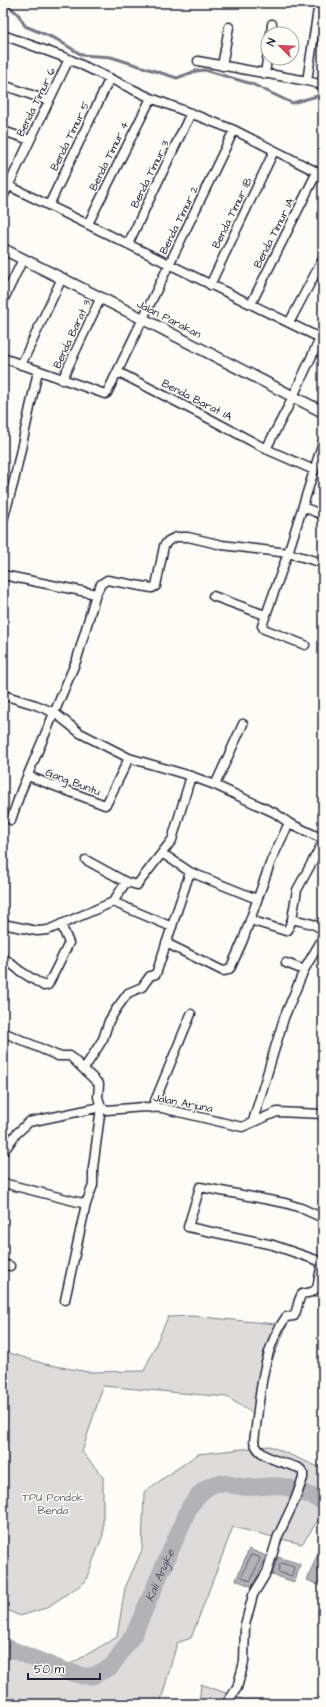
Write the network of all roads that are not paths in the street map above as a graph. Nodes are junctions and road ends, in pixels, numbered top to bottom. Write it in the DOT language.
graph roads {
  1 [pos="318,9"];
  2 [pos="229,27"];
  3 [pos="3,35"];
  4 [pos="69,59"];
  5 [pos="198,61"];
  6 [pos="222,66"];
  7 [pos="266,66"];
  8 [pos="265,74"];
  9 [pos="110,78"];
  10 [pos="307,81"];
  11 [pos="3,85"];
  12 [pos="323,85"];
  13 [pos="151,98"];
  14 [pos="49,100"];
  15 [pos="191,113"];
  16 [pos="234,130"];
  17 [pos="3,131"];
  18 [pos="30,140"];
  19 [pos="274,151"];
  20 [pos="320,174"];
  21 [pos="6,184"];
  22 [pos="3,197"];
  23 [pos="49,204"];
  24 [pos="88,224"];
  25 [pos="128,244"];
  26 [pos="3,249"];
  27 [pos="23,259"];
  28 [pos="323,259"];
  29 [pos="169,265"];
  30 [pos="319,276"];
  31 [pos="62,278"];
  32 [pos="210,285"];
  33 [pos="101,297"];
  34 [pos="3,301"];
  35 [pos="251,304"];
  36 [pos="143,319"];
  37 [pos="290,323"];
  38 [pos="322,335"];
  39 [pos="3,358"];
  40 [pos="21,365"];
  41 [pos="38,371"];
  42 [pos="118,372"];
  43 [pos="62,380"];
  44 [pos="294,396"];
  45 [pos="323,412"];
  46 [pos="323,442"];
  47 [pos="266,449"];
  48 [pos="314,470"];
  49 [pos="303,507"];
  50 [pos="323,515"];
  51 [pos="3,520"];
  52 [pos="288,553"];
  53 [pos="323,563"];
  54 [pos="3,575"];
  55 [pos="96,594"];
  56 [pos="213,596"];
  57 [pos="265,615"];
  58 [pos="305,645"];
  59 [pos="3,696"];
  60 [pos="55,713"];
  61 [pos="243,724"];
  62 [pos="129,758"];
  63 [pos="28,776"];
  64 [pos="191,776"];
  65 [pos="215,785"];
  66 [pos="11,820"];
  67 [pos="289,822"];
  68 [pos="323,840"];
  69 [pos="162,854"];
  70 [pos="86,860"];
  71 [pos="190,872"];
  72 [pos="126,882"];
  73 [pos="258,899"];
  74 [pos="113,902"];
  75 [pos="292,919"];
  76 [pos="250,920"];
  77 [pos="3,924"];
  78 [pos="61,924"];
  79 [pos="172,927"];
  80 [pos="323,932"];
  81 [pos="166,943"];
  82 [pos="3,956"];
  83 [pos="286,963"];
  84 [pos="304,970"];
  85 [pos="191,1014"];
  86 [pos="3,1032"];
  87 [pos="84,1069"];
  88 [pos="101,1107"];
  89 [pos="152,1108"];
  90 [pos="323,1114"];
  91 [pos="253,1121"];
  92 [pos="4,1153"];
  93 [pos="3,1183"];
  94 [pos="86,1204"];
  95 [pos="323,1218"];
  96 [pos="323,1260"];
  97 [pos="65,1300"];
  98 [pos="226,1704"];
  1 -- 10 [label="street"];
  2 -- 6 [label="street"];
  3 -- 4 [label="street"];
  4 -- 9 [label="street"];
  4 -- 14 [label="street, Benda Timur 6"];
  5 -- 6 [label="street"];
  6 -- 8 [label="street"];
  7 -- 8 [label="street"];
  8 -- 10 [label="street"];
  9 -- 13 [label="street"];
  9 -- 23 [label="street, Benda Timur 5"];
  10 -- 12 [label="street"];
  11 -- 14 [label="street"];
  13 -- 15 [label="street"];
  13 -- 24 [label="street, Benda Timur 4"];
  14 -- 18 [label="street, Benda Timur 6"];
  15 -- 16 [label="street"];
  15 -- 25 [label="street, Benda Timur 3"];
  16 -- 19 [label="street"];
  16 -- 29 [label="street, Benda Timur 2"];
  17 -- 18 [label="street"];
  18 -- 21 [label="street, Benda Timur 6"];
  19 -- 20 [label="street"];
  19 -- 32 [label="street, Benda Timur 1B"];
  20 -- 35 [label="street, Benda Timur 1A"];
  21 -- 22 [label="street, Benda Timur 6"];
  21 -- 23 [label="street"];
  23 -- 24 [label="street"];
  24 -- 25 [label="street"];
  25 -- 29 [label="street"];
  26 -- 27 [label="street, Jalan Parakan"];
  27 -- 31 [label="street, Jalan Parakan"];
  27 -- 34 [label="street"];
  28 -- 30 [label="street"];
  29 -- 32 [label="street"];
  29 -- 36 [label="street, Benda Timur 2"];
  30 -- 37 [label="street"];
  31 -- 33 [label="street, Jalan Parakan"];
  31 -- 40 [label="street"];
  32 -- 35 [label="street"];
  33 -- 36 [label="street, Jalan Parakan"];
  33 -- 43 [label="street, Benda Barat 3"];
  35 -- 37 [label="street"];
  36 -- 42 [label="street, Benda Timur 2"];
  36 -- 44 [label="street, Jalan Parakan"];
  37 -- 38 [label="street"];
  38 -- 44 [label="street"];
  39 -- 40 [label="street"];
  40 -- 41 [label="street"];
  41 -- 43 [label="street"];
  41 -- 51 [label="street"];
  42 -- 43 [label="street, Benda Timur 2"];
  42 -- 47 [label="street, Benda Barat 1A"];
  44 -- 45 [label="street, Jalan Parakan"];
  44 -- 47 [label="street"];
  46 -- 48 [label="street"];
  47 -- 48 [label="street, Benda Barat 1A"];
  48 -- 49 [label="street"];
  49 -- 50 [label="street"];
  49 -- 52 [label="street"];
  52 -- 53 [label="street"];
  52 -- 55 [label="street"];
  52 -- 57 [label="street"];
  54 -- 55 [label="street"];
  55 -- 60 [label="street, Gang Buntu"];
  56 -- 57 [label="street"];
  57 -- 58 [label="street"];
  59 -- 60 [label="street"];
  60 -- 62 [label="street"];
  60 -- 63 [label="street, Gang Buntu"];
  61 -- 65 [label="street"];
  62 -- 63 [label="street, Gang Buntu"];
  62 -- 64 [label="street"];
  63 -- 66 [label="street, Gang Buntu"];
  64 -- 65 [label="street"];
  64 -- 69 [label="street"];
  65 -- 67 [label="street"];
  67 -- 68 [label="street"];
  67 -- 73 [label="street"];
  68 -- 75 [label="street"];
  69 -- 71 [label="street"];
  69 -- 72 [label="street"];
  70 -- 72 [label="street"];
  71 -- 73 [label="street"];
  71 -- 79 [label="street"];
  72 -- 74 [label="street"];
  73 -- 76 [label="street"];
  74 -- 78 [label="street"];
  74 -- 79 [label="street"];
  75 -- 76 [label="street"];
  75 -- 80 [label="street"];
  76 -- 81 [label="street"];
  77 -- 78 [label="street"];
  78 -- 82 [label="street"];
  79 -- 81 [label="street"];
  80 -- 84 [label="street"];
  81 -- 87 [label="street"];
  83 -- 84 [label="street"];
  84 -- 91 [label="street"];
  85 -- 89 [label="street"];
  86 -- 87 [label="street"];
  87 -- 88 [label="street"];
  88 -- 89 [label="street, Jalan Arjuna"];
  88 -- 92 [label="street, Jalan Arjuna"];
  88 -- 94 [label="street"];
  89 -- 91 [label="street, Jalan Arjuna"];
  90 -- 91 [label="street, Jalan Arjuna"];
  93 -- 94 [label="street"];
  94 -- 97 [label="street"];
  95 -- 96 [label="street"];
  96 -- 98 [label="street"];
}
